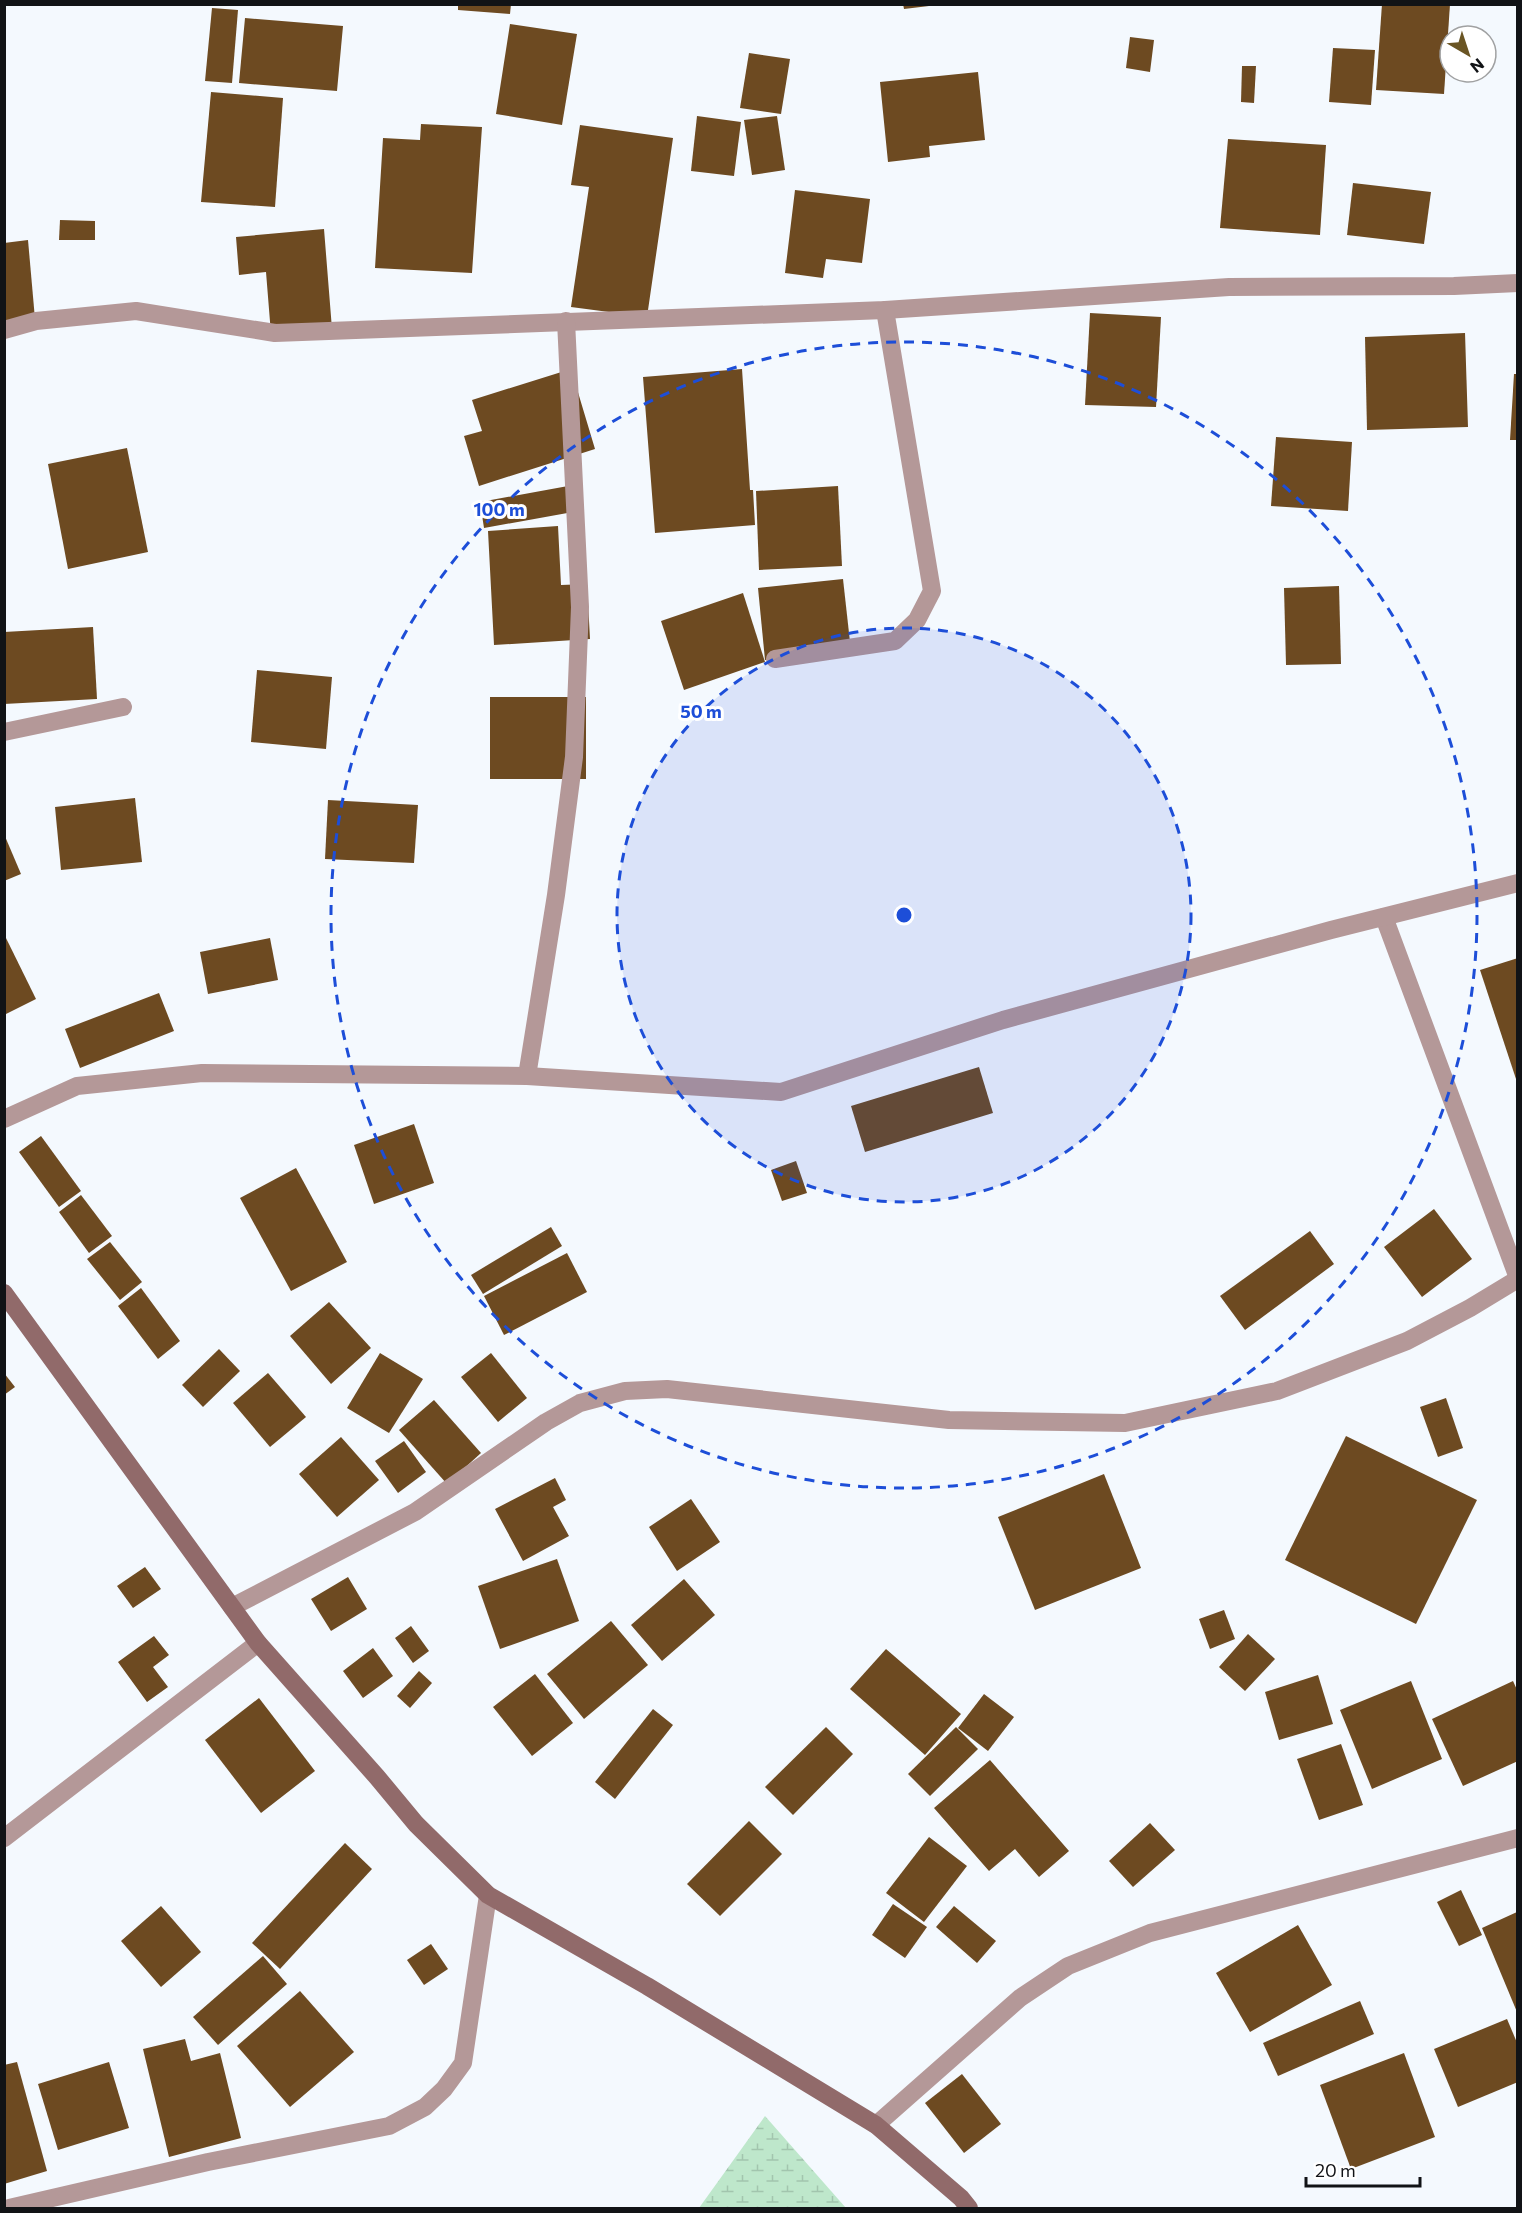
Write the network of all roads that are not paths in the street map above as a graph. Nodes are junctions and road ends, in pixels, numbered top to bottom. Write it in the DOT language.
graph roads {
  1 [pos="1518,283"];
  2 [pos="885,310"];
  3 [pos="566,321"];
  4 [pos="4,330"];
  5 [pos="775,659"];
  6 [pos="123,707"];
  7 [pos="4,732"];
  8 [pos="1518,883"];
  9 [pos="1384,917"];
  10 [pos="527,1076"];
  11 [pos="4,1119"];
  12 [pos="1518,1279"];
  13 [pos="4,1293"];
  14 [pos="232,1607"];
  15 [pos="258,1643"];
  16 [pos="4,1838"];
  17 [pos="1518,1838"];
  18 [pos="488,1895"];
  19 [pos="876,2125"];
  20 [pos="9,2208"];
  21 [pos="969,2208"];
  1 -- 2 [label="street"];
  2 -- 3 [label="street"];
  2 -- 5 [label="street"];
  3 -- 4 [label="street"];
  3 -- 10 [label="street"];
  6 -- 7 [label="street"];
  8 -- 9 [label="street"];
  9 -- 10 [label="street"];
  9 -- 12 [label="street"];
  10 -- 11 [label="street"];
  12 -- 14 [label="street"];
  13 -- 14 [label="street"];
  14 -- 15 [label="street"];
  15 -- 16 [label="street"];
  15 -- 18 [label="street"];
  17 -- 19 [label="street"];
  18 -- 19 [label="street"];
  18 -- 20 [label="street"];
  19 -- 21 [label="street"];
}
